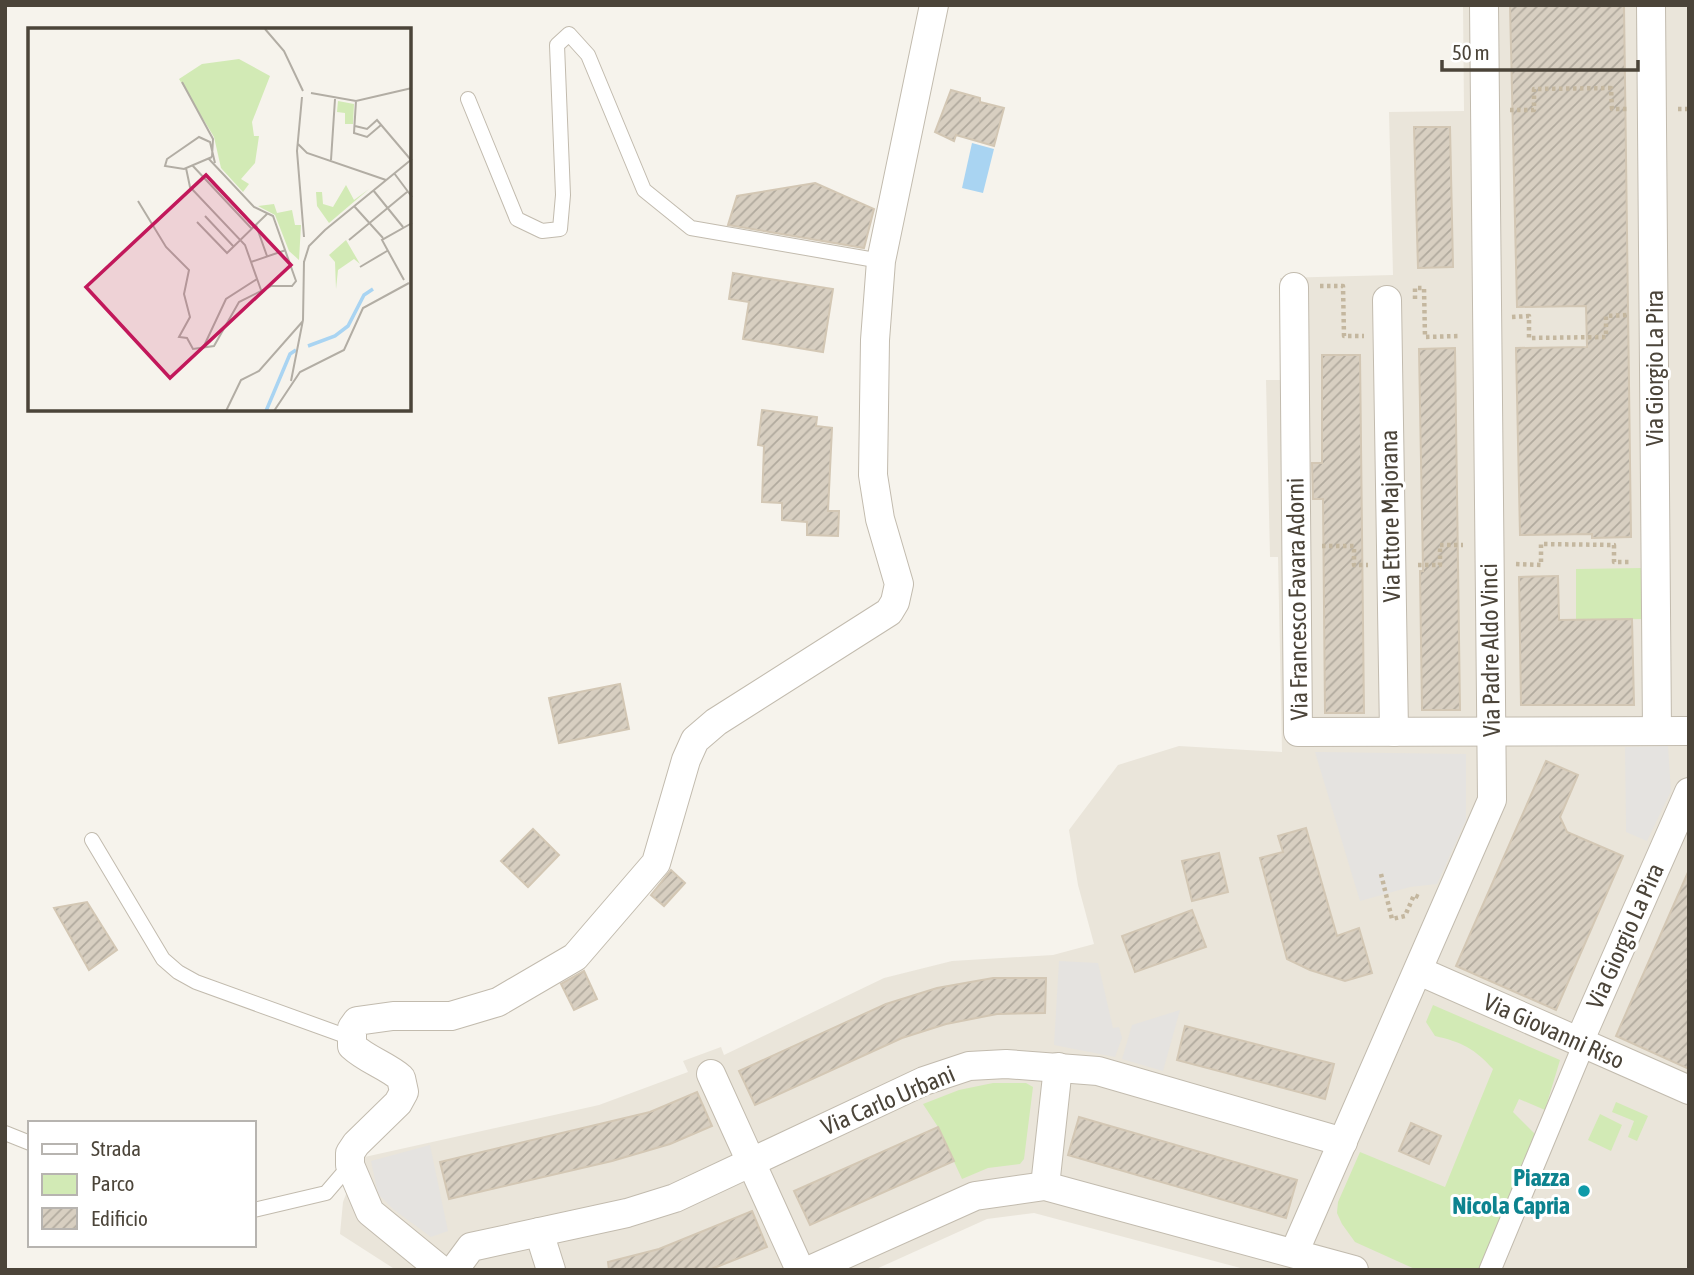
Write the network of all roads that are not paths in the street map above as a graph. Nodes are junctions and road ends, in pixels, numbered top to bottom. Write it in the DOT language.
graph roads {
  1 [pos="934,5"];
  2 [pos="1484,5"];
  3 [pos="1651,5"];
  4 [pos="468,99"];
  5 [pos="881,261"];
  6 [pos="1294,287"];
  7 [pos="1387,300"];
  8 [pos="1657,731"];
  9 [pos="1689,731"];
  10 [pos="1394,732"];
  11 [pos="1491,732"];
  12 [pos="1689,792"];
  13 [pos="92,840"];
  14 [pos="1419,971"];
  15 [pos="351,1038"];
  16 [pos="1581,1043"];
  17 [pos="1058,1067"];
  18 [pos="711,1074"];
  19 [pos="1689,1090"];
  20 [pos="5,1133"];
  21 [pos="28,1142"];
  22 [pos="1343,1142"];
  23 [pos="751,1161"];
  24 [pos="350,1165"];
  25 [pos="1045,1186"];
  26 [pos="256,1210"];
  27 [pos="539,1232"];
  28 [pos="1294,1253"];
  29 [pos="441,1270"];
  30 [pos="454,1270"];
  31 [pos="551,1270"];
  32 [pos="800,1270"];
  33 [pos="810,1270"];
  34 [pos="1354,1270"];
  35 [pos="1490,1270"];
  1 -- 5 [label="street"];
  2 -- 11 [label="street, Via Padre Aldo Vinci"];
  3 -- 8 [label="street, Via Giorgio La Pira"];
  4 -- 5 [label="lane"];
  5 -- 15 [label="street"];
  6 -- 10 [label="street, Via Francesco Favara Adorni"];
  7 -- 10 [label="street, Via Ettore Majorana"];
  8 -- 9 [label="street, Via Francesco Favara Adorni"];
  8 -- 11 [label="street, Via Francesco Favara Adorni"];
  10 -- 11 [label="street, Via Francesco Favara Adorni"];
  11 -- 14 [label="street, Via Padre Aldo Vinci"];
  12 -- 16 [label="street, Via Giorgio La Pira"];
  13 -- 15 [label="lane"];
  14 -- 16 [label="street, Via Giovanni Riso"];
  14 -- 22 [label="street, Via Padre Aldo Vinci"];
  15 -- 24 [label="street"];
  16 -- 19 [label="street, Via Giovanni Riso"];
  16 -- 35 [label="street"];
  17 -- 22 [label="street, Via Carlo Urbani"];
  17 -- 23 [label="street, Via Carlo Urbani"];
  17 -- 25 [label="street"];
  18 -- 23 [label="street"];
  20 -- 21 [label="lane"];
  22 -- 28 [label="street, Via Padre Aldo Vinci"];
  23 -- 27 [label="street, Via Carlo Urbani"];
  23 -- 32 [label="street"];
  24 -- 26 [label="lane"];
  24 -- 29 [label="street"];
  25 -- 28 [label="street"];
  25 -- 33 [label="street"];
  27 -- 30 [label="street, Via Carlo Urbani"];
  27 -- 31 [label="street"];
  28 -- 34 [label="street"];
}
